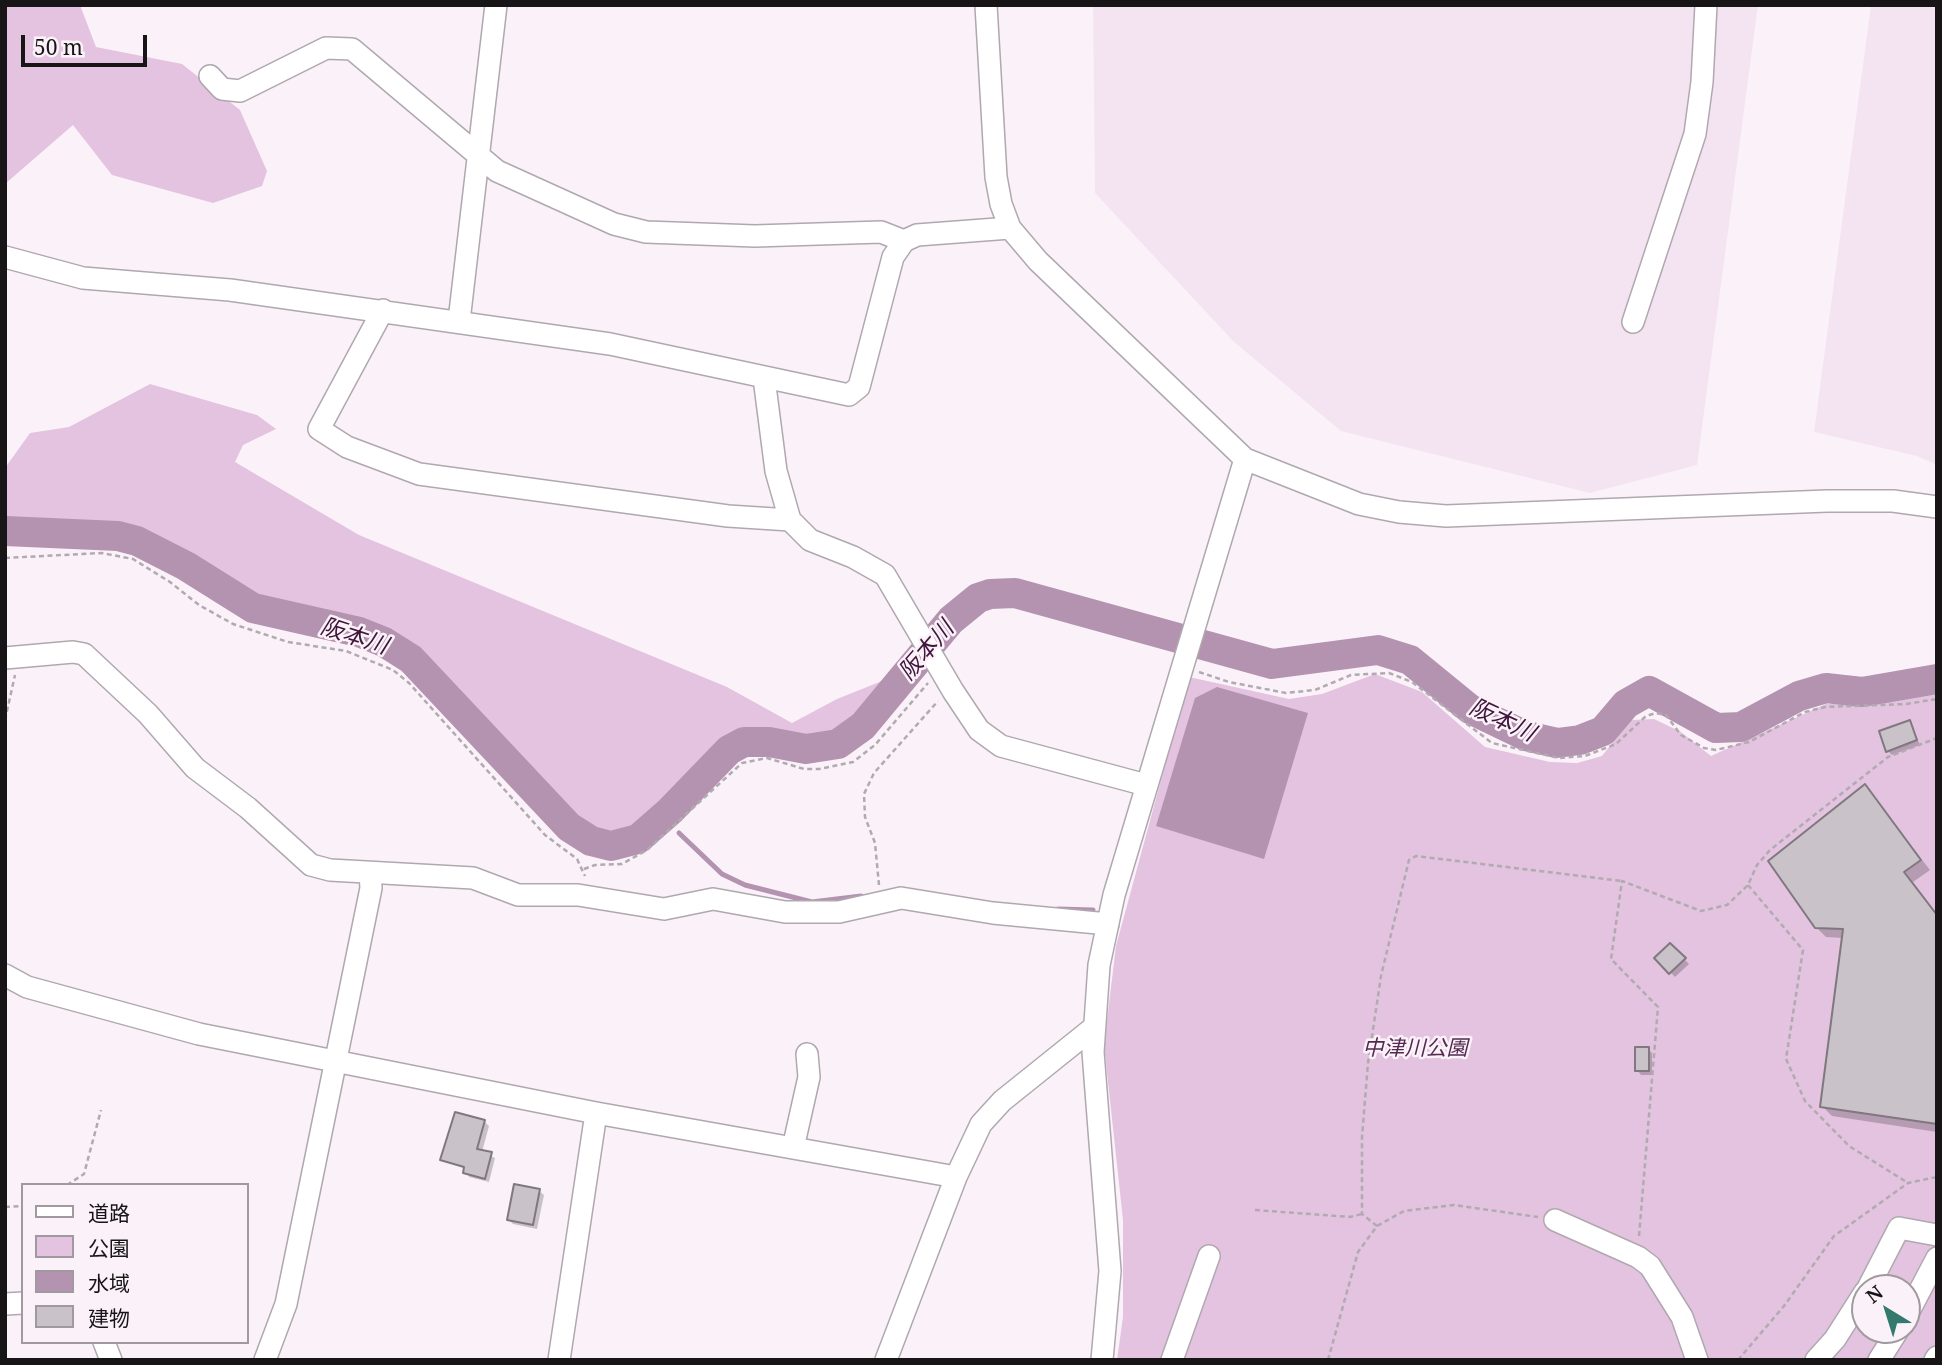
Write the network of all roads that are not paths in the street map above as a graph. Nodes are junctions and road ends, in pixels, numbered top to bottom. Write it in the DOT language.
graph roads {
  1 [pos="496,5"];
  2 [pos="986,5"];
  3 [pos="1706,5"];
  4 [pos="210,76"];
  5 [pos="478,158"];
  6 [pos="1010,228"];
  7 [pos="904,241"];
  8 [pos="5,257"];
  9 [pos="383,310"];
  10 [pos="459,321"];
  11 [pos="1633,322"];
  12 [pos="764,378"];
  13 [pos="1245,459"];
  14 [pos="1937,507"];
  15 [pos="790,520"];
  16 [pos="10,657"];
  17 [pos="1146,785"];
  18 [pos="370,873"];
  19 [pos="1108,924"];
  20 [pos="5,975"];
  21 [pos="1093,1028"];
  22 [pos="807,1054"];
  23 [pos="336,1061"];
  24 [pos="596,1114"];
  25 [pos="793,1148"];
  26 [pos="956,1177"];
  27 [pos="1555,1220"];
  28 [pos="1937,1234"];
  29 [pos="1209,1256"];
  30 [pos="1937,1258"];
  31 [pos="1875,1274"];
  32 [pos="1921,1288"];
  33 [pos="1851,1311"];
  34 [pos="1889,1344"];
  35 [pos="265,1360"];
  36 [pos="559,1360"];
  37 [pos="886,1360"];
  38 [pos="1102,1360"];
  39 [pos="1172,1360"];
  40 [pos="1697,1360"];
  41 [pos="1816,1360"];
  42 [pos="1879,1360"];
  1 -- 5 [label="street"];
  2 -- 6 [label="street"];
  3 -- 11 [label="street"];
  4 -- 5 [label="street"];
  5 -- 7 [label="street"];
  5 -- 10 [label="street"];
  6 -- 7 [label="street"];
  6 -- 13 [label="street"];
  7 -- 12 [label="street"];
  8 -- 9 [label="street"];
  9 -- 10 [label="street"];
  9 -- 15 [label="street"];
  10 -- 12 [label="street"];
  12 -- 15 [label="street"];
  13 -- 14 [label="street"];
  13 -- 17 [label="street"];
  15 -- 17 [label="street"];
  16 -- 18 [label="street"];
  17 -- 19 [label="street"];
  18 -- 19 [label="street"];
  18 -- 23 [label="street"];
  19 -- 21 [label="street"];
  20 -- 23 [label="street"];
  21 -- 26 [label="street"];
  21 -- 38 [label="street"];
  22 -- 25 [label="street"];
  23 -- 24 [label="street"];
  23 -- 35 [label="street"];
  24 -- 25 [label="street"];
  24 -- 36 [label="street"];
  25 -- 26 [label="street"];
  26 -- 37 [label="street"];
  27 -- 40 [label="street"];
  28 -- 31 [label="street"];
  29 -- 39 [label="street"];
  30 -- 32 [label="street"];
  33 -- 41 [label="street"];
  34 -- 42 [label="street"];
}
